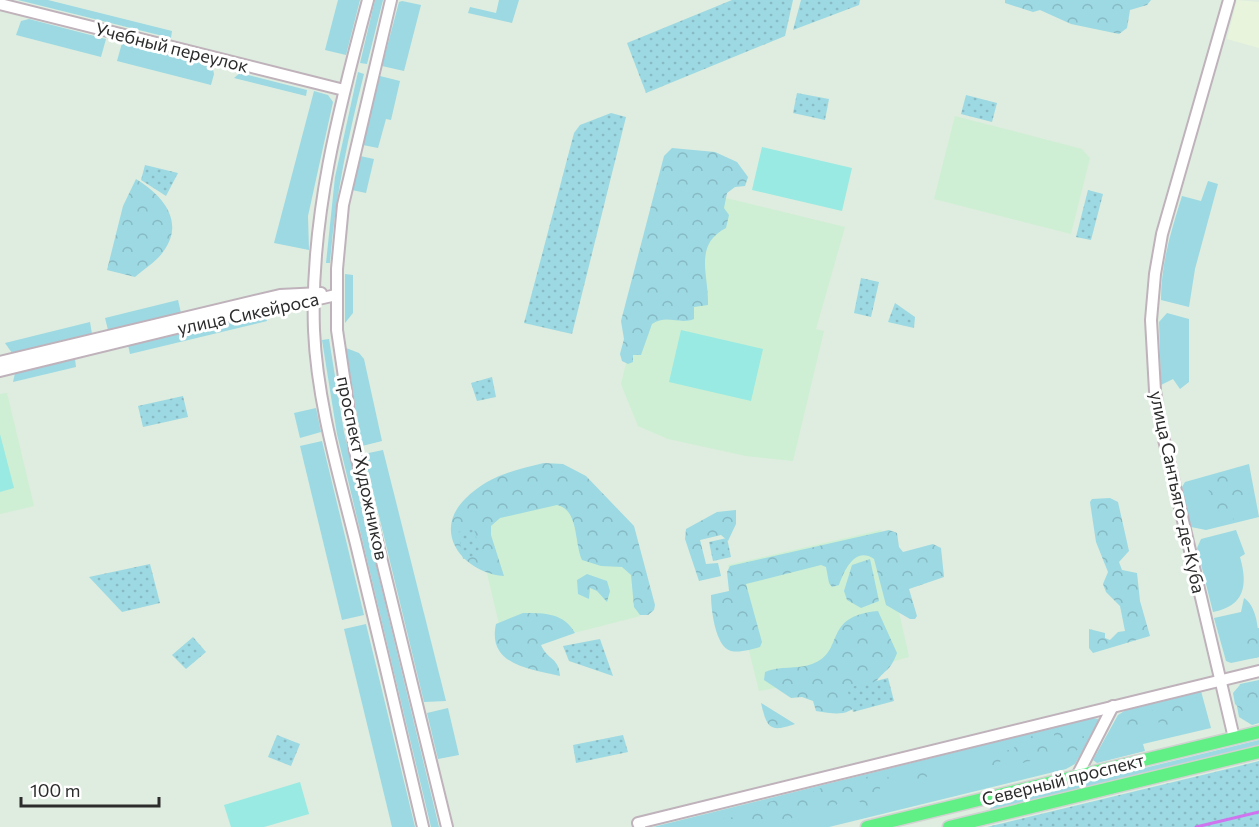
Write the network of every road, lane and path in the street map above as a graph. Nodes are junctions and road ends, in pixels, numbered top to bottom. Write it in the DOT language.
graph roads {
  1 [pos="368,0"];
  2 [pos="391,0"];
  3 [pos="1229,0"];
  4 [pos="0,4"];
  5 [pos="344,90"];
  6 [pos="336,295"];
  7 [pos="314,296"];
  8 [pos="0,362"];
  9 [pos="0,371"];
  10 [pos="1259,671"];
  11 [pos="1220,680"];
  12 [pos="1113,706"];
  13 [pos="1259,732"];
  14 [pos="1234,738"];
  15 [pos="1259,752"];
  16 [pos="1077,776"];
  17 [pos="982,799"];
  18 [pos="987,818"];
  19 [pos="423,827"];
  20 [pos="447,827"];
  21 [pos="640,827"];
  22 [pos="867,827"];
  23 [pos="949,827"];
  1 -- 5 [label="street, проспект Художников"];
  2 -- 6 [label="street, проспект Художников"];
  3 -- 11 [label="street, улица Сантьяго-де-Куба"];
  4 -- 5 [label="street, Учебный переулок"];
  5 -- 7 [label="street, проспект Художников"];
  6 -- 7 [label="street, улица Сикейроса"];
  6 -- 20 [label="street, проспект Художников"];
  7 -- 8 [label="street, улица Сикейроса"];
  7 -- 9 [label="street, улица Сикейроса"];
  7 -- 19 [label="street, проспект Художников"];
  10 -- 11 [label="street"];
  11 -- 12 [label="street"];
  11 -- 14 [label="street, улица Сантьяго-де-Куба"];
  12 -- 16 [label="street"];
  12 -- 21 [label="street"];
  13 -- 14 [label="main road, Северный проспект"];
  14 -- 16 [label="main road, Северный проспект"];
  15 -- 18 [label="main road, Северный проспект"];
  16 -- 17 [label="main road, Северный проспект"];
  17 -- 18 [label="main road"];
  17 -- 22 [label="main road, Северный проспект"];
  18 -- 23 [label="main road, Северный проспект"];
}
